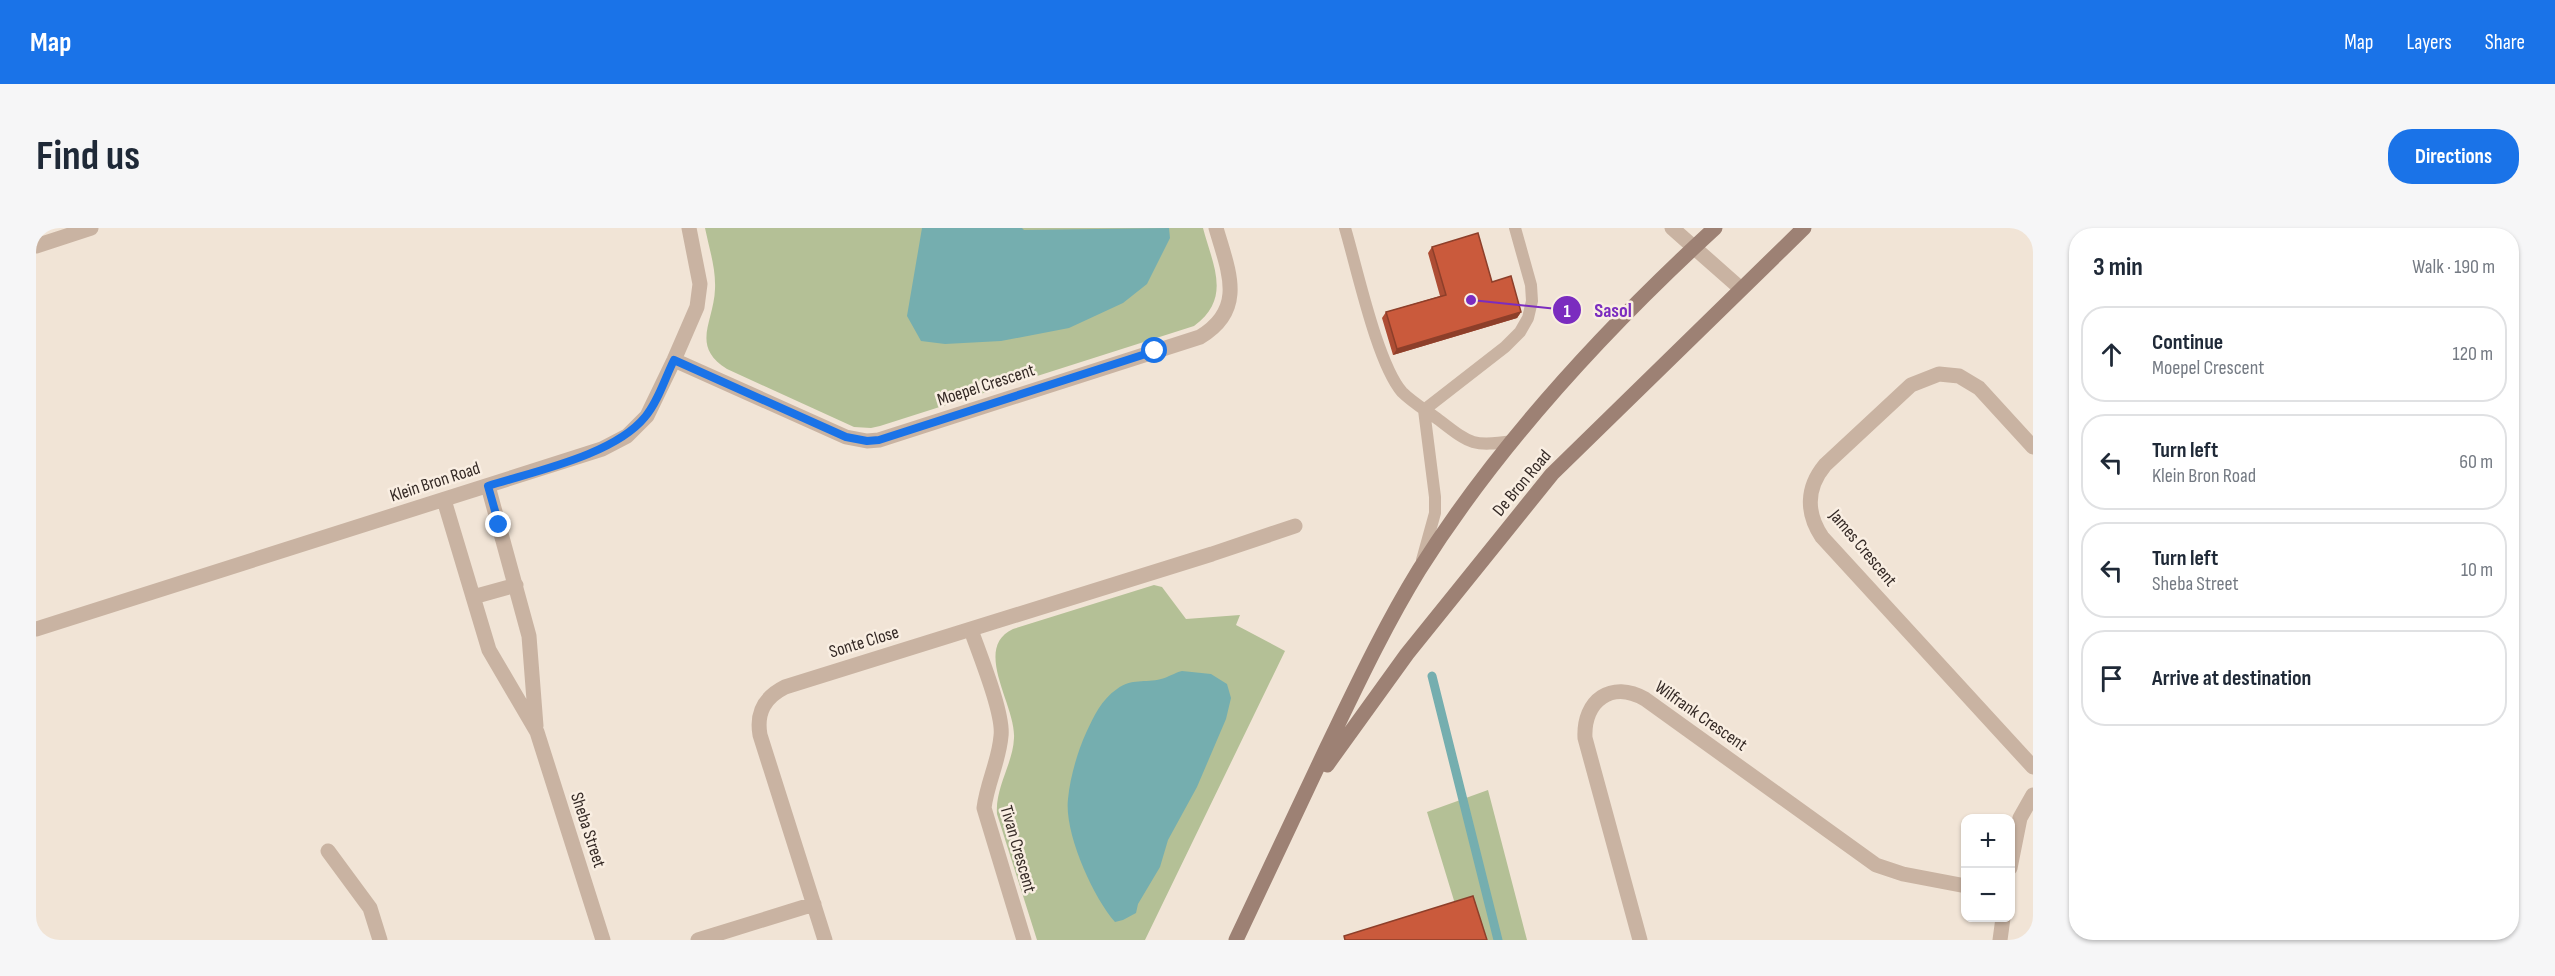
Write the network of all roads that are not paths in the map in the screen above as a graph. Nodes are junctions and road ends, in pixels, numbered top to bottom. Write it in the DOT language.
graph roads {
  1 [pos="91,228"];
  2 [pos="689,228"];
  3 [pos="1216,228"];
  4 [pos="1346,228"];
  5 [pos="1515,228"];
  6 [pos="1672,228"];
  7 [pos="1715,228"];
  8 [pos="1804,228"];
  9 [pos="66,232"];
  10 [pos="36,246"];
  11 [pos="1694,247"];
  12 [pos="1740,288"];
  13 [pos="674,360"];
  14 [pos="1424,410"];
  15 [pos="1514,441"];
  16 [pos="2033,447"];
  17 [pos="488,486"];
  18 [pos="444,500"];
  19 [pos="1295,526"];
  20 [pos="1419,570"];
  21 [pos="516,585"];
  22 [pos="473,597"];
  23 [pos="36,629"];
  24 [pos="971,630"];
  25 [pos="537,732"];
  26 [pos="2033,767"];
  27 [pos="1305,794"];
  28 [pos="2033,795"];
  29 [pos="2015,843"];
  30 [pos="328,851"];
  31 [pos="1961,885"];
  32 [pos="814,904"];
  33 [pos="2002,922"];
  34 [pos="380,940"];
  35 [pos="603,940"];
  36 [pos="698,940"];
  37 [pos="825,940"];
  38 [pos="1024,940"];
  39 [pos="1236,940"];
  40 [pos="1640,940"];
  41 [pos="2000,940"];
  1 -- 9 [label="street"];
  2 -- 13 [label="street, Klein Bron Road"];
  3 -- 13 [label="street, Moepel Crescent"];
  4 -- 14 [label="lane"];
  5 -- 14 [label="lane"];
  6 -- 11 [label="street"];
  7 -- 11 [label="street, De Bron Road"];
  8 -- 12 [label="street, De Bron Road"];
  9 -- 10 [label="street"];
  11 -- 12 [label="street"];
  11 -- 15 [label="street, De Bron Road"];
  12 -- 27 [label="street, De Bron Road"];
  13 -- 17 [label="street, Klein Bron Road"];
  14 -- 15 [label="lane"];
  14 -- 20 [label="lane"];
  15 -- 20 [label="street, De Bron Road"];
  16 -- 26 [label="street, James Crescent"];
  17 -- 18 [label="street, Klein Bron Road"];
  17 -- 21 [label="street, Sheba Street"];
  18 -- 22 [label="street, Sheba Street"];
  18 -- 23 [label="street, Klein Bron Road"];
  19 -- 24 [label="street, Sonte Close"];
  20 -- 27 [label="street, De Bron Road"];
  21 -- 22 [label="street"];
  21 -- 25 [label="street, Sheba Street"];
  22 -- 25 [label="street, Sheba Street"];
  24 -- 32 [label="street, Sonte Close"];
  24 -- 38 [label="street, Tivan Crescent"];
  25 -- 35 [label="street, Sheba Street"];
  27 -- 39 [label="street, De Bron Road"];
  28 -- 29 [label="street"];
  30 -- 34 [label="street"];
  31 -- 40 [label="street, Wilfrank Crescent"];
  32 -- 36 [label="street"];
  32 -- 37 [label="street"];
  33 -- 41 [label="street"];
}
